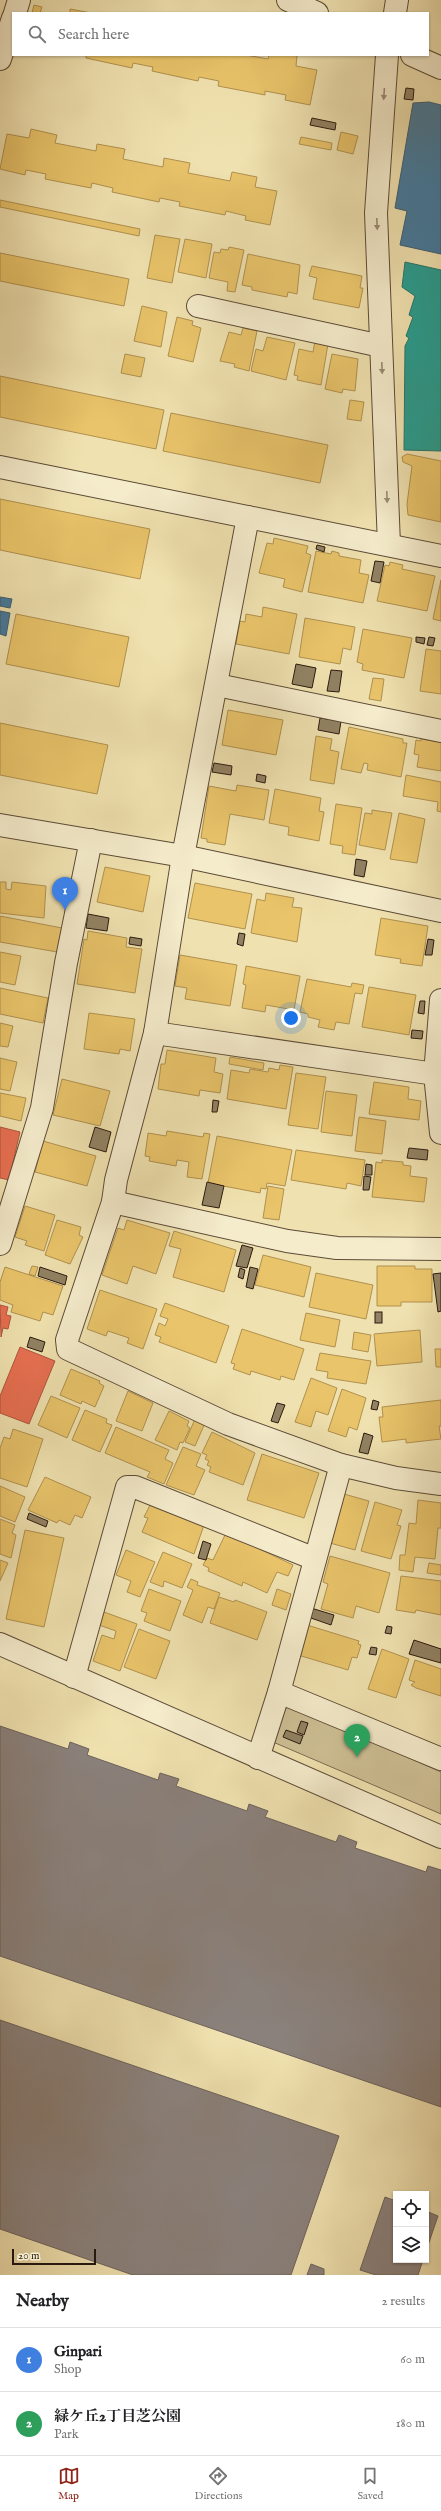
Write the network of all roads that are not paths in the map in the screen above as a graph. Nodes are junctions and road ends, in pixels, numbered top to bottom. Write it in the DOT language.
graph roads {
  1 [pos="19,0"];
  2 [pos="288,0"];
  3 [pos="397,0"];
  4 [pos="15,12"];
  5 [pos="315,12"];
  6 [pos="395,12"];
  7 [pos="12,21"];
  8 [pos="387,56"];
  9 [pos="414,56"];
  10 [pos="0,59"];
  11 [pos="441,68"];
  12 [pos="198,306"];
  13 [pos="381,346"];
  14 [pos="0,467"];
  15 [pos="248,517"];
  16 [pos="389,545"];
  17 [pos="441,556"];
  18 [pos="217,685"];
  19 [pos="441,731"];
  20 [pos="0,825"];
  21 [pos="91,840"];
  22 [pos="184,856"];
  23 [pos="441,911"];
  24 [pos="441,1000"];
  25 [pos="155,1033"];
  26 [pos="435,1074"];
  27 [pos="441,1133"];
  28 [pos="7,1194"];
  29 [pos="113,1202"];
  30 [pos="0,1244"];
  31 [pos="441,1249"];
  32 [pos="341,1465"];
  33 [pos="441,1484"];
  34 [pos="315,1559"];
  35 [pos="0,1644"];
  36 [pos="74,1677"];
  37 [pos="279,1692"];
  38 [pos="258,1758"];
  39 [pos="441,1759"];
  40 [pos="441,1837"];
  1 -- 4 [label="street"];
  2 -- 5 [label="street"];
  3 -- 6 [label="street"];
  7 -- 10 [label="street"];
  8 -- 13 [label="street, one-way"];
  9 -- 11 [label="street"];
  12 -- 13 [label="street"];
  13 -- 16 [label="street, one-way"];
  14 -- 15 [label="street"];
  15 -- 16 [label="street"];
  15 -- 18 [label="street"];
  16 -- 17 [label="street"];
  18 -- 19 [label="street"];
  18 -- 22 [label="street"];
  20 -- 21 [label="street"];
  21 -- 22 [label="street"];
  21 -- 28 [label="street"];
  22 -- 23 [label="street"];
  22 -- 25 [label="street"];
  24 -- 26 [label="street"];
  25 -- 26 [label="street"];
  25 -- 29 [label="street"];
  26 -- 27 [label="street"];
  28 -- 30 [label="street"];
  29 -- 31 [label="street"];
  29 -- 32 [label="street"];
  32 -- 33 [label="street"];
  32 -- 34 [label="street"];
  34 -- 36 [label="street"];
  34 -- 37 [label="street"];
  35 -- 36 [label="street"];
  36 -- 38 [label="street"];
  37 -- 38 [label="street"];
  37 -- 39 [label="street"];
  38 -- 40 [label="street"];
}
